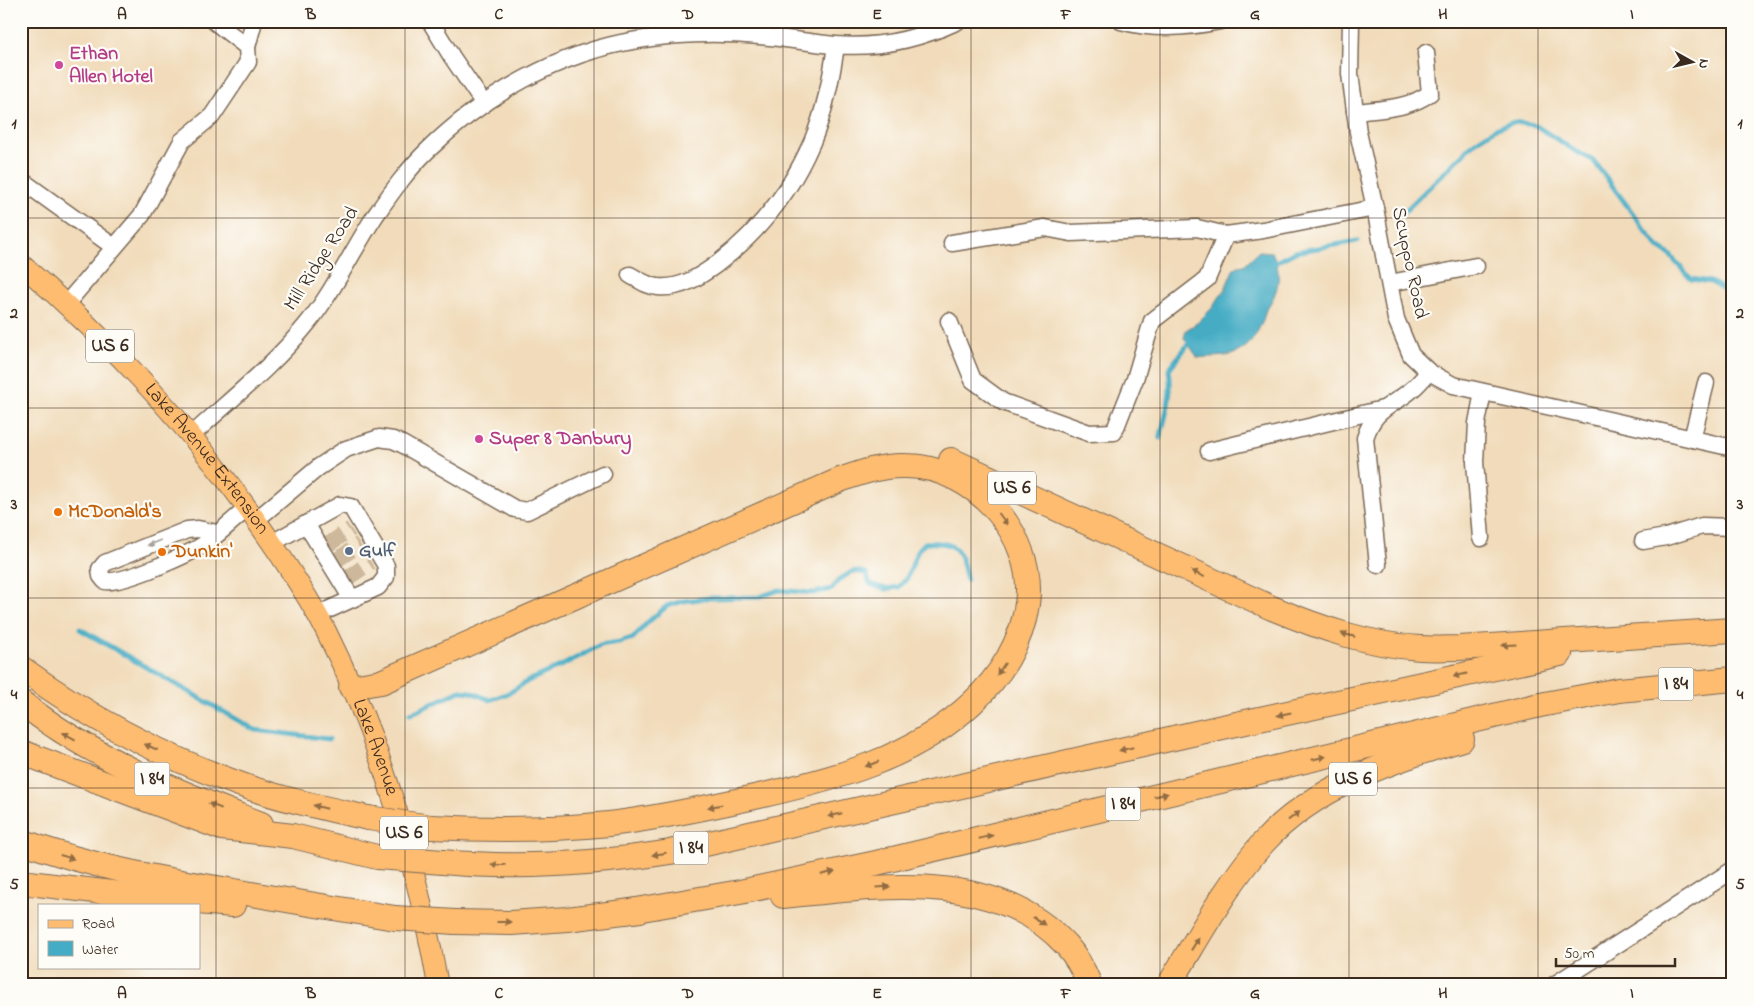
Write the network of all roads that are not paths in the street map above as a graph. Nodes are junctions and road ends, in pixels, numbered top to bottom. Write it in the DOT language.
graph roads {
  1 [pos="214,21"];
  2 [pos="254,21"];
  3 [pos="430,21"];
  4 [pos="958,21"];
  5 [pos="1121,21"];
  6 [pos="1220,21"];
  7 [pos="1350,21"];
  8 [pos="836,46"];
  9 [pos="247,48"];
  10 [pos="1426,53"];
  11 [pos="484,104"];
  12 [pos="1355,112"];
  13 [pos="21,180"];
  14 [pos="1376,208"];
  15 [pos="1226,235"];
  16 [pos="952,243"];
  17 [pos="114,247"];
  18 [pos="21,264"];
  19 [pos="1476,266"];
  20 [pos="630,275"];
  21 [pos="1390,283"];
  22 [pos="66,304"];
  23 [pos="949,321"];
  24 [pos="1429,372"];
  25 [pos="1706,383"];
  26 [pos="1483,392"];
  27 [pos="1383,409"];
  28 [pos="192,435"];
  29 [pos="1692,439"];
  30 [pos="1733,448"];
  31 [pos="1209,451"];
  32 [pos="603,474"];
  33 [pos="252,514"];
  34 [pos="306,524"];
  35 [pos="1733,527"];
  36 [pos="217,533"];
  37 [pos="1481,538"];
  38 [pos="1643,541"];
  39 [pos="272,543"];
  40 [pos="1378,565"];
  41 [pos="352,599"];
  42 [pos="317,615"];
  43 [pos="1733,630"];
  44 [pos="1697,632"];
  45 [pos="21,668"];
  46 [pos="1733,679"];
  47 [pos="351,687"];
  48 [pos="1619,690"];
  49 [pos="21,702"];
  50 [pos="21,752"];
  51 [pos="293,836"];
  52 [pos="21,841"];
  53 [pos="1733,870"];
  54 [pos="21,882"];
  55 [pos="625,912"];
  56 [pos="395,918"];
  57 [pos="438,985"];
  58 [pos="1090,985"];
  59 [pos="1169,985"];
  60 [pos="1554,985"];
  1 -- 9 [label="street"];
  2 -- 9 [label="street"];
  3 -- 11 [label="street"];
  4 -- 8 [label="street, Mill Ridge Road"];
  5 -- 6 [label="street"];
  7 -- 12 [label="street, Scuppo Road"];
  8 -- 11 [label="street, Mill Ridge Road"];
  8 -- 20 [label="street"];
  9 -- 17 [label="street"];
  10 -- 12 [label="street"];
  11 -- 28 [label="street, Mill Ridge Road"];
  12 -- 14 [label="street, Scuppo Road"];
  13 -- 17 [label="street"];
  14 -- 15 [label="street"];
  14 -- 21 [label="street, Scuppo Road"];
  15 -- 16 [label="street"];
  15 -- 23 [label="street"];
  17 -- 22 [label="street"];
  18 -- 22 [label="main road, Lake Avenue Extension / US 6"];
  19 -- 21 [label="street"];
  21 -- 24 [label="street, Scuppo Road"];
  22 -- 28 [label="main road, Lake Avenue Extension / US 6"];
  24 -- 26 [label="street, Scuppo Road"];
  24 -- 27 [label="street"];
  25 -- 29 [label="street"];
  26 -- 29 [label="street, Scuppo Road"];
  26 -- 37 [label="street"];
  27 -- 31 [label="street"];
  27 -- 40 [label="street"];
  28 -- 33 [label="main road, Lake Avenue Extension / US 6"];
  29 -- 30 [label="street, Scuppo Road"];
  32 -- 33 [label="street"];
  33 -- 36 [label="street"];
  33 -- 39 [label="main road, Lake Avenue Extension / US 6"];
  34 -- 39 [label="street"];
  34 -- 41 [label="street"];
  34 -- 41 [label="street"];
  35 -- 38 [label="street"];
  36 -- 36 [label="street, one-way"];
  39 -- 42 [label="main road, Lake Avenue Extension / US 6"];
  41 -- 42 [label="street"];
  42 -- 47 [label="main road, Lake Avenue Extension / US 6"];
  43 -- 44 [label="highway, I 84"];
  44 -- 47 [label="highway, US 6, one-way"];
  44 -- 51 [label="highway, I 84, one-way, bridge"];
  47 -- 45 [label="highway, one-way, bridge"];
  46 -- 48 [label="highway, I 84"];
  47 -- 57 [label="main road, Lake Avenue / US 6"];
  55 -- 48 [label="highway, I 84, one-way"];
  59 -- 48 [label="highway, US 6, one-way"];
  51 -- 49 [label="highway, I 84, one-way"];
  50 -- 51 [label="highway"];
  52 -- 56 [label="highway, I 84, one-way"];
  53 -- 60 [label="street"];
  54 -- 56 [label="highway"];
  56 -- 55 [label="highway, I 84, one-way, bridge"];
  55 -- 58 [label="highway, one-way"];
}
